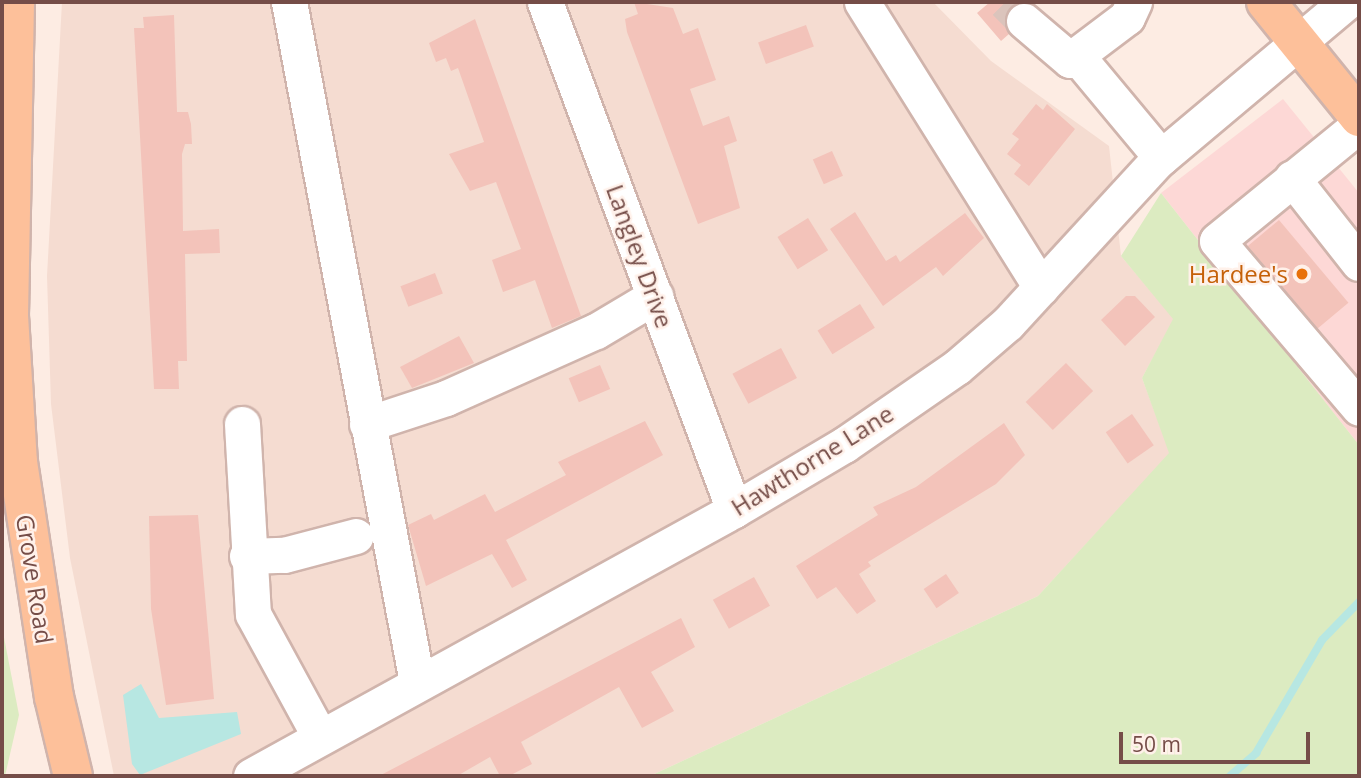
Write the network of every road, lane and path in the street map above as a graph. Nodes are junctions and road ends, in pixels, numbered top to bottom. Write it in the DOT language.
graph roads {
  1 [pos="15,2"];
  2 [pos="289,2"];
  3 [pos="545,2"];
  4 [pos="862,2"];
  5 [pos="1133,2"];
  6 [pos="1266,2"];
  7 [pos="1346,2"];
  8 [pos="1024,21"];
  9 [pos="1300,44"];
  10 [pos="1076,55"];
  11 [pos="1359,117"];
  12 [pos="1359,125"];
  13 [pos="1161,158"];
  14 [pos="1292,178"];
  15 [pos="1359,263"];
  16 [pos="1041,287"];
  17 [pos="655,296"];
  18 [pos="1359,408"];
  19 [pos="242,424"];
  20 [pos="367,424"];
  21 [pos="734,510"];
  22 [pos="356,536"];
  23 [pos="247,556"];
  24 [pos="417,682"];
  25 [pos="320,737"];
  26 [pos="73,776"];
  27 [pos="251,776"];
  1 -- 26 [label="main road, Grove Road"];
  2 -- 20 [label="street"];
  3 -- 17 [label="street, Langley Drive"];
  4 -- 16 [label="street"];
  5 -- 10 [label="street"];
  6 -- 9 [label="main road"];
  7 -- 9 [label="street, Hawthorne Lane"];
  8 -- 10 [label="street"];
  9 -- 11 [label="main road"];
  9 -- 13 [label="street, Hawthorne Lane"];
  10 -- 13 [label="street"];
  12 -- 14 [label="street"];
  13 -- 16 [label="street, Hawthorne Lane"];
  14 -- 15 [label="street"];
  14 -- 18 [label="street"];
  16 -- 21 [label="street, Hawthorne Lane"];
  17 -- 20 [label="street"];
  17 -- 21 [label="street, Langley Drive"];
  19 -- 23 [label="street"];
  20 -- 24 [label="street"];
  21 -- 24 [label="street, Hawthorne Lane"];
  22 -- 23 [label="street"];
  23 -- 25 [label="street"];
  24 -- 25 [label="street, Hawthorne Lane"];
  25 -- 27 [label="street, Hawthorne Lane"];
}
